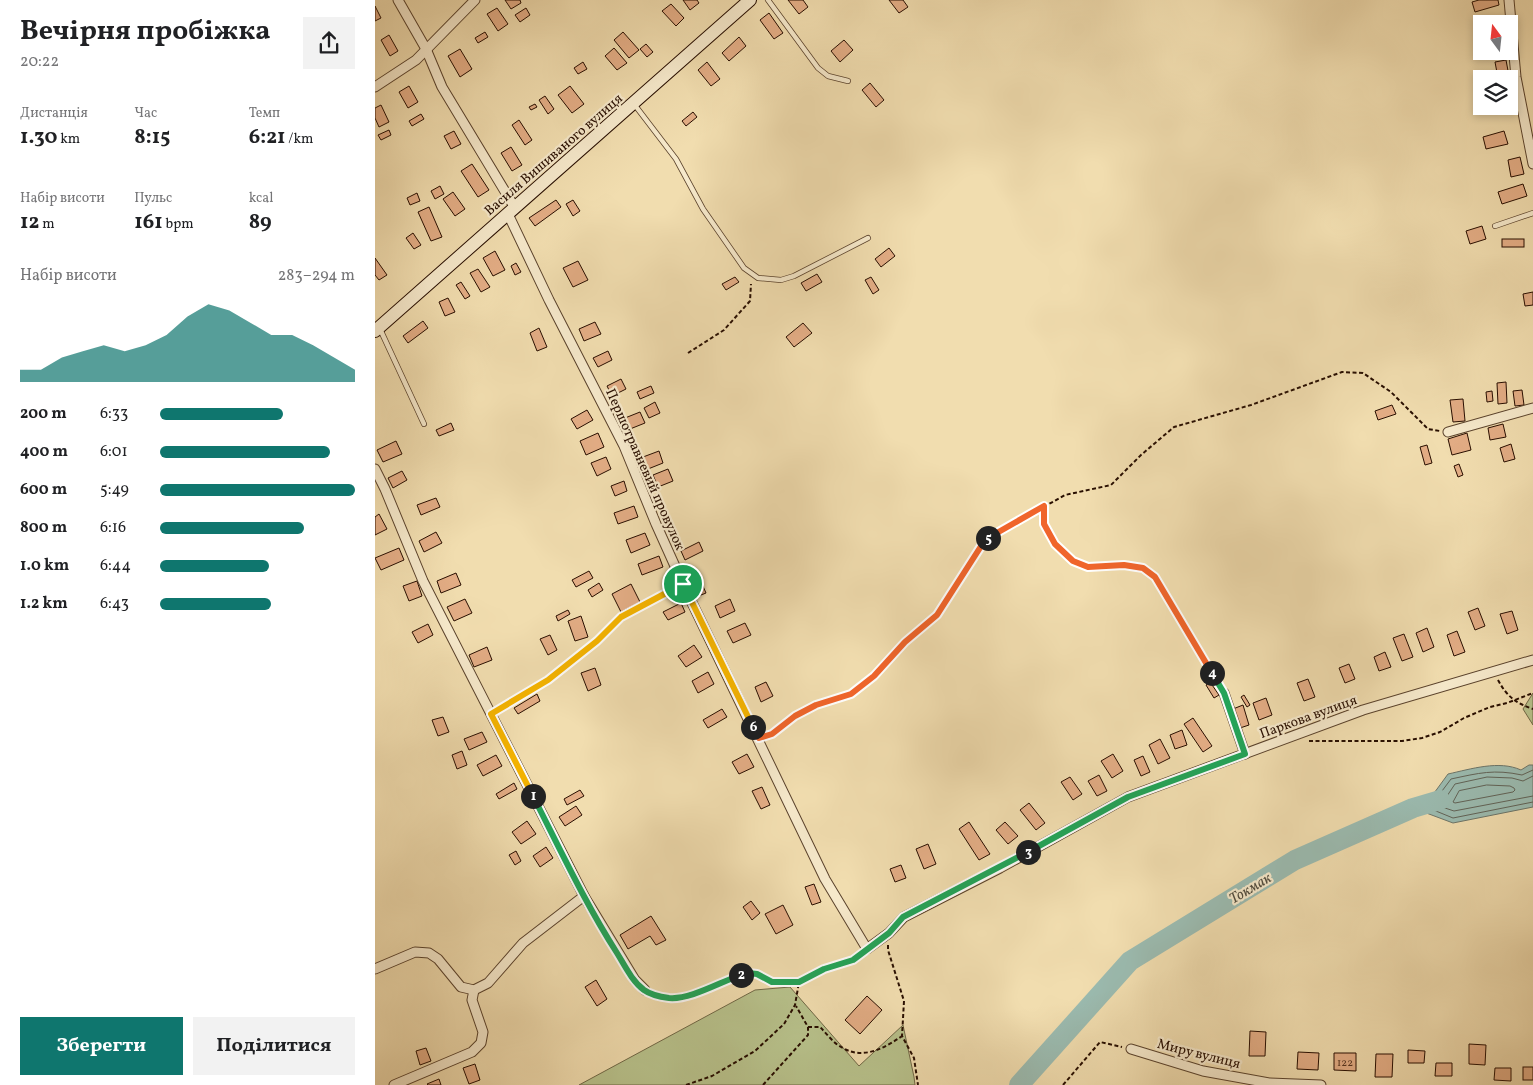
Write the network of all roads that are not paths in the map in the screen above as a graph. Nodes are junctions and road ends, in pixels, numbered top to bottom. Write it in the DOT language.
graph roads {
  1 [pos="398,0"];
  2 [pos="475,0"];
  3 [pos="750,0"];
  4 [pos="768,0"];
  5 [pos="1509,0"];
  6 [pos="426,49"];
  7 [pos="847,81"];
  8 [pos="375,87"];
  9 [pos="633,103"];
  10 [pos="1533,164"];
  11 [pos="511,211"];
  12 [pos="1533,214"];
  13 [pos="1495,226"];
  14 [pos="867,238"];
  15 [pos="377,329"];
  16 [pos="1533,408"];
  17 [pos="424,424"];
  18 [pos="1448,432"];
  19 [pos="375,469"];
  20 [pos="683,584"];
  21 [pos="1533,660"];
  22 [pos="1224,693"];
  23 [pos="491,714"];
  24 [pos="1245,754"];
  25 [pos="584,896"];
  26 [pos="867,949"];
  27 [pos="375,969"];
  28 [pos="474,990"];
  29 [pos="645,990"];
  30 [pos="1131,1050"];
  31 [pos="1269,1084"];
  32 [pos="394,1085"];
  33 [pos="1321,1085"];
  1 -- 6 [label="street, Першотравневий провулок"];
  2 -- 6 [label="street"];
  3 -- 9 [label="street, Василя Вишиваного вулиця"];
  4 -- 7 [label="lane"];
  5 -- 10 [label="street"];
  6 -- 8 [label="street"];
  6 -- 11 [label="street, Першотравневий провулок"];
  9 -- 11 [label="street, Василя Вишиваного вулиця"];
  9 -- 14 [label="lane"];
  11 -- 15 [label="street, Василя Вишиваного вулиця"];
  11 -- 20 [label="street, Першотравневий провулок"];
  12 -- 13 [label="lane"];
  15 -- 17 [label="lane"];
  16 -- 18 [label="street"];
  19 -- 23 [label="street"];
  20 -- 23 [label="lane"];
  20 -- 26 [label="street, Першотравневий провулок"];
  21 -- 24 [label="street, Паркова вулиця"];
  22 -- 24 [label="street"];
  23 -- 25 [label="street"];
  24 -- 26 [label="street, Паркова вулиця"];
  25 -- 28 [label="street"];
  25 -- 29 [label="street"];
  27 -- 28 [label="street"];
  28 -- 32 [label="street"];
  30 -- 31 [label="street, Миру вулиця"];
  31 -- 33 [label="street, Миру вулиця"];
}
